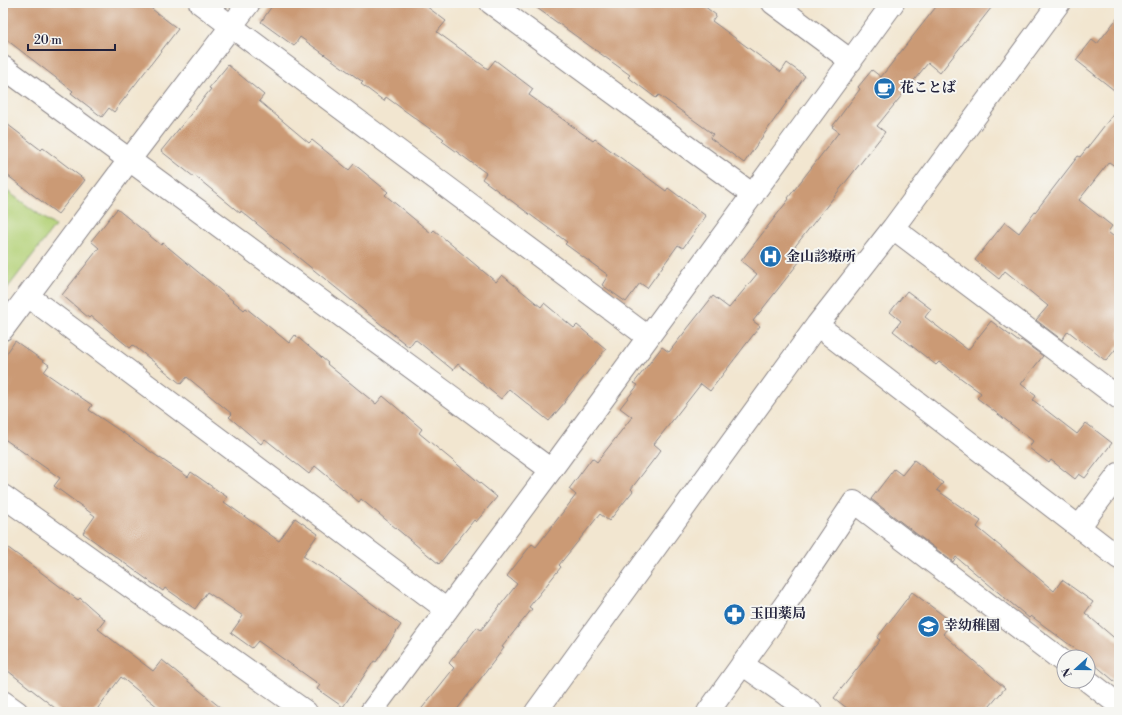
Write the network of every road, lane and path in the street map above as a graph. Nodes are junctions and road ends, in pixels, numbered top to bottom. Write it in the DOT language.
graph roads {
  1 [pos="200,3"];
  2 [pos="249,3"];
  3 [pos="491,3"];
  4 [pos="773,3"];
  5 [pos="893,3"];
  6 [pos="1059,3"];
  7 [pos="232,26"];
  8 [pos="851,61"];
  9 [pos="3,67"];
  10 [pos="130,159"];
  11 [pos="753,195"];
  12 [pos="893,228"];
  13 [pos="28,296"];
  14 [pos="818,325"];
  15 [pos="3,329"];
  16 [pos="648,338"];
  17 [pos="1119,398"];
  18 [pos="551,470"];
  19 [pos="1119,474"];
  20 [pos="3,496"];
  21 [pos="1079,527"];
  22 [pos="1119,558"];
  23 [pos="447,610"];
  24 [pos="1056,656"];
  25 [pos="742,664"];
  26 [pos="1096,687"];
  27 [pos="3,702"];
  28 [pos="1119,705"];
  29 [pos="17,712"];
  30 [pos="306,712"];
  31 [pos="371,712"];
  32 [pos="536,712"];
  33 [pos="708,712"];
  34 [pos="811,712"];
  1 -- 7 [label="street"];
  2 -- 7 [label="street"];
  3 -- 11 [label="street"];
  4 -- 8 [label="street"];
  5 -- 8 [label="street"];
  6 -- 12 [label="street"];
  7 -- 10 [label="street"];
  7 -- 16 [label="street"];
  8 -- 11 [label="street"];
  9 -- 10 [label="street"];
  10 -- 13 [label="street"];
  10 -- 18 [label="street"];
  11 -- 16 [label="street"];
  12 -- 14 [label="street"];
  12 -- 17 [label="street"];
  13 -- 15 [label="street"];
  13 -- 23 [label="street"];
  14 -- 21 [label="street"];
  14 -- 32 [label="street"];
  16 -- 18 [label="street"];
  18 -- 23 [label="street"];
  19 -- 21 [label="street"];
  20 -- 30 [label="street"];
  21 -- 22 [label="street"];
  23 -- 31 [label="street"];
  24 -- 25 [label="street"];
  25 -- 33 [label="street"];
  25 -- 34 [label="street"];
  26 -- 28 [label="street"];
  27 -- 29 [label="street"];
}
